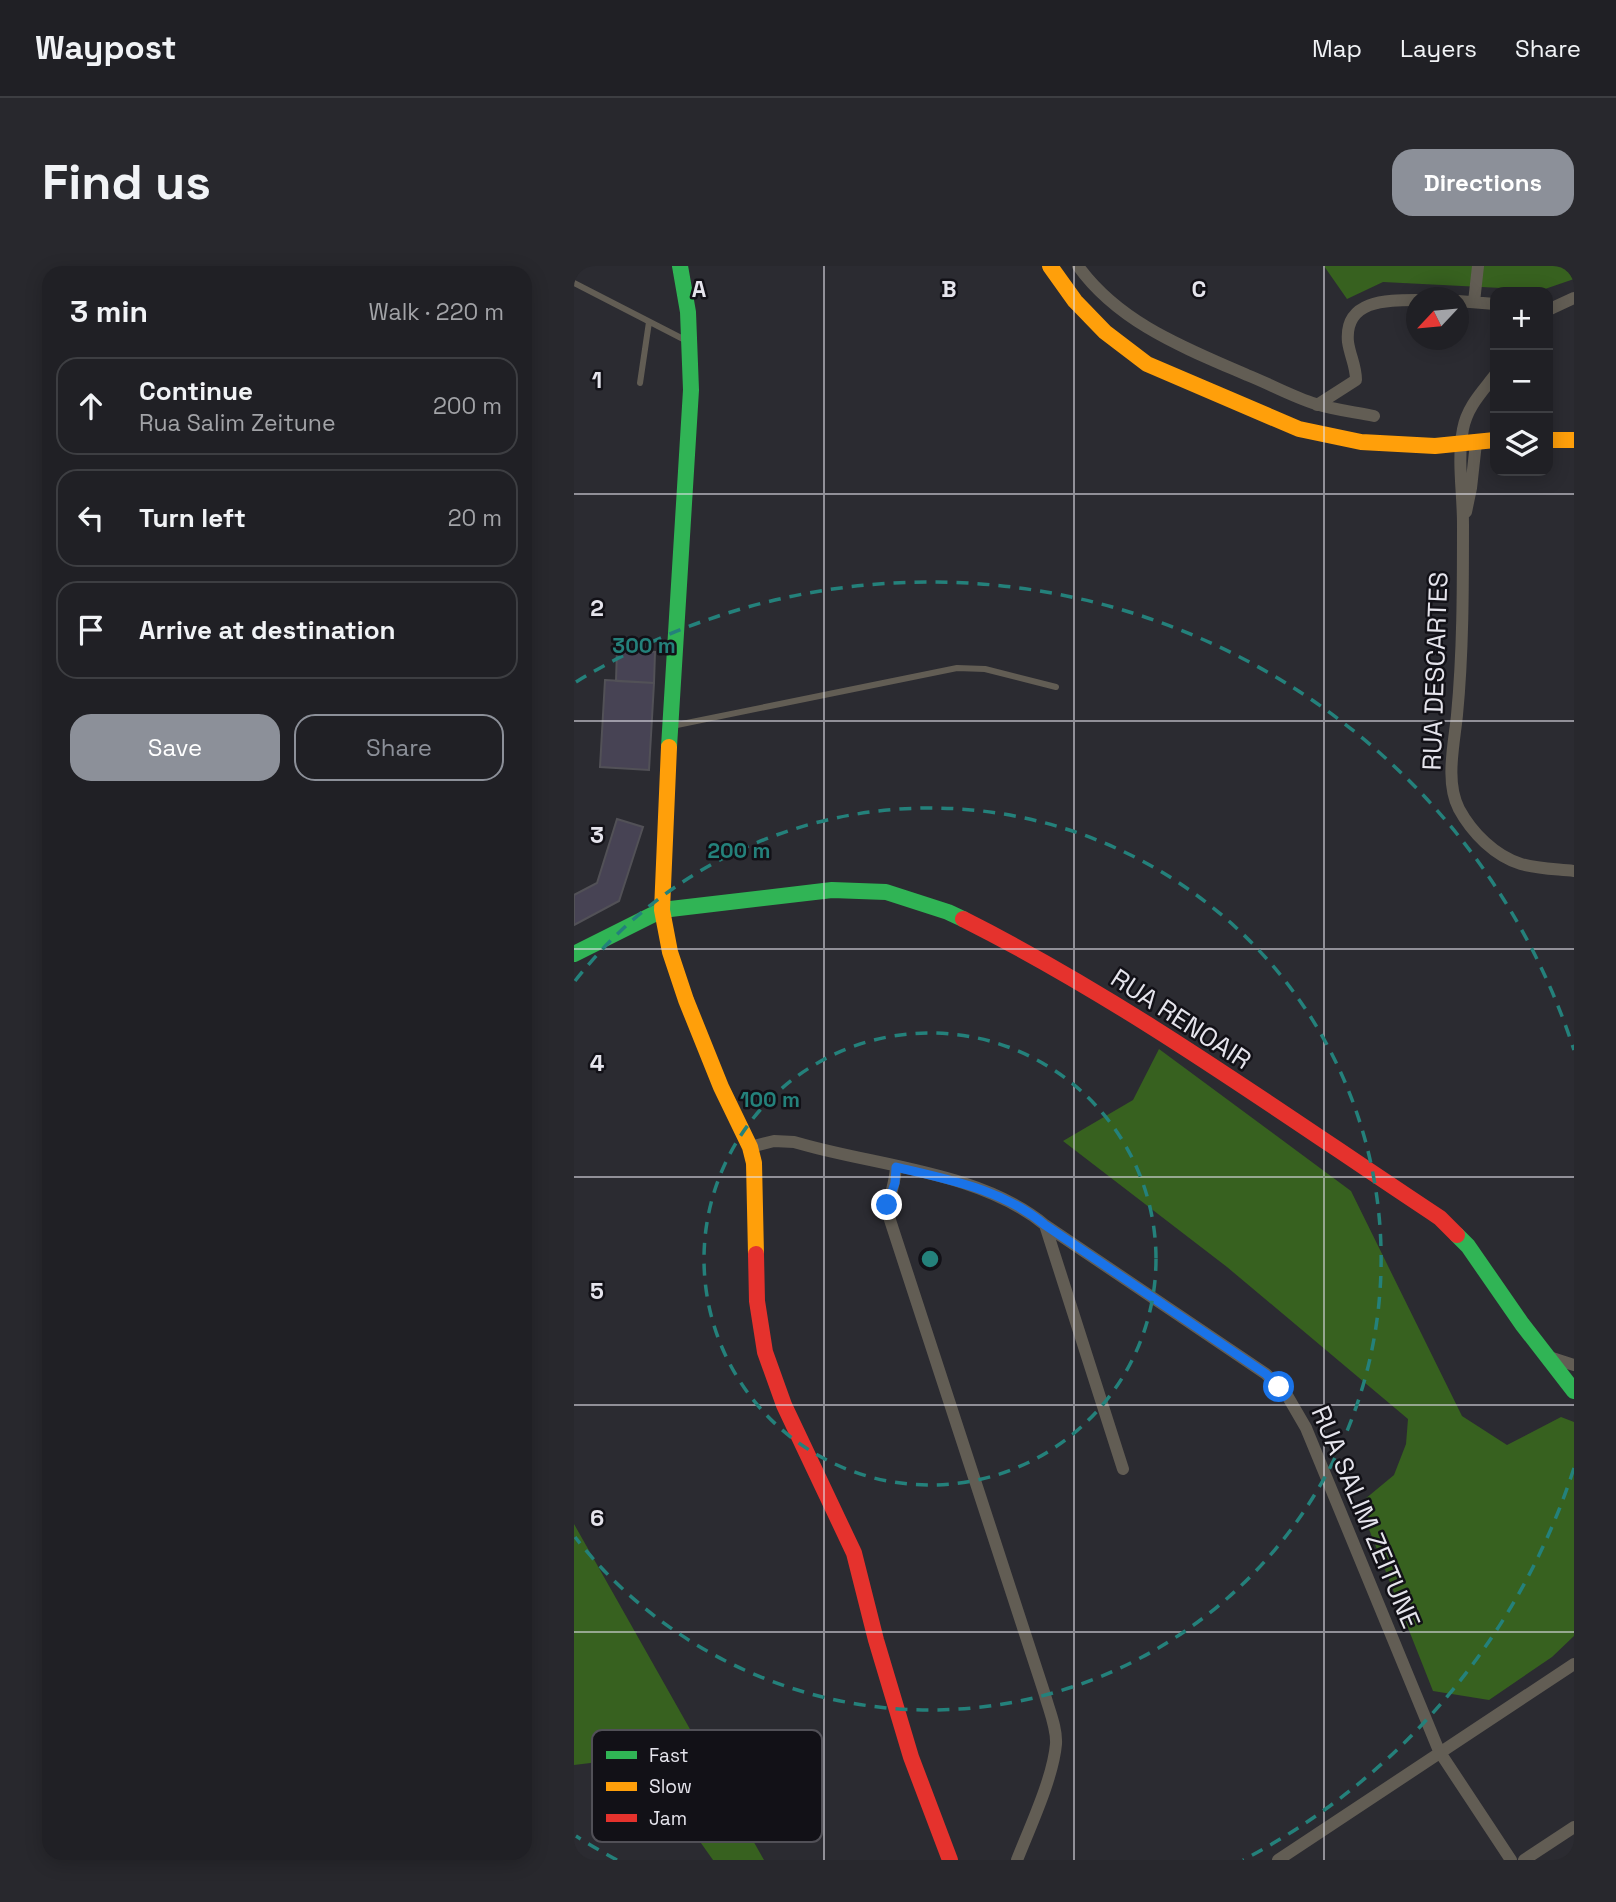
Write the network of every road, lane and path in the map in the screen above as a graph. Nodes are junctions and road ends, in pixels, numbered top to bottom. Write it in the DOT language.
graph roads {
  1 [pos="680,266"];
  2 [pos="1050,266"];
  3 [pos="1078,266"];
  4 [pos="1478,266"];
  5 [pos="574,283"];
  6 [pos="1574,298"];
  7 [pos="1406,300"];
  8 [pos="1469,302"];
  9 [pos="1474,302"];
  10 [pos="1490,304"];
  11 [pos="1553,308"];
  12 [pos="649,322"];
  13 [pos="691,343"];
  14 [pos="639,383"];
  15 [pos="1490,383"];
  16 [pos="1317,405"];
  17 [pos="1374,416"];
  18 [pos="1553,440"];
  19 [pos="1574,440"];
  20 [pos="1490,441"];
  21 [pos="1468,444"];
  22 [pos="1056,687"];
  23 [pos="670,726"];
  24 [pos="1574,871"];
  25 [pos="662,910"];
  26 [pos="574,954"];
  27 [pos="750,1147"];
  28 [pos="896,1167"];
  29 [pos="1045,1225"];
  30 [pos="1549,1357"];
  31 [pos="1574,1366"];
  32 [pos="1574,1391"];
  33 [pos="1123,1469"];
  34 [pos="1574,1664"];
  35 [pos="1439,1751"];
  36 [pos="1574,1827"];
  37 [pos="950,1860"];
  38 [pos="1017,1860"];
  39 [pos="1278,1860"];
  40 [pos="1511,1860"];
  41 [pos="1524,1860"];
  1 -- 13 [label="street"];
  2 -- 21 [label="street"];
  3 -- 16 [label="street"];
  4 -- 9 [label="street"];
  5 -- 12 [label="lane"];
  6 -- 11 [label="street"];
  7 -- 16 [label="street"];
  8 -- 9 [label="street"];
  9 -- 10 [label="street"];
  12 -- 13 [label="lane"];
  12 -- 14 [label="lane"];
  13 -- 23 [label="street"];
  15 -- 21 [label="street, RUA DESCARTES"];
  16 -- 17 [label="street"];
  18 -- 19 [label="street"];
  20 -- 21 [label="street"];
  21 -- 24 [label="street, RUA DESCARTES"];
  22 -- 23 [label="lane"];
  23 -- 25 [label="street"];
  25 -- 26 [label="street, RUA RENOAIR"];
  25 -- 27 [label="street"];
  25 -- 30 [label="street, RUA RENOAIR"];
  27 -- 28 [label="street, RUA SALIM ZEITUNE"];
  27 -- 37 [label="street"];
  28 -- 29 [label="street, RUA SALIM ZEITUNE"];
  28 -- 38 [label="street"];
  29 -- 33 [label="street"];
  29 -- 35 [label="street, RUA SALIM ZEITUNE"];
  30 -- 31 [label="street"];
  30 -- 32 [label="street, RUA RENOAIR"];
  34 -- 35 [label="street"];
  35 -- 39 [label="street"];
  35 -- 40 [label="street, RUA SALIM ZEITUNE"];
  36 -- 41 [label="street"];
}
